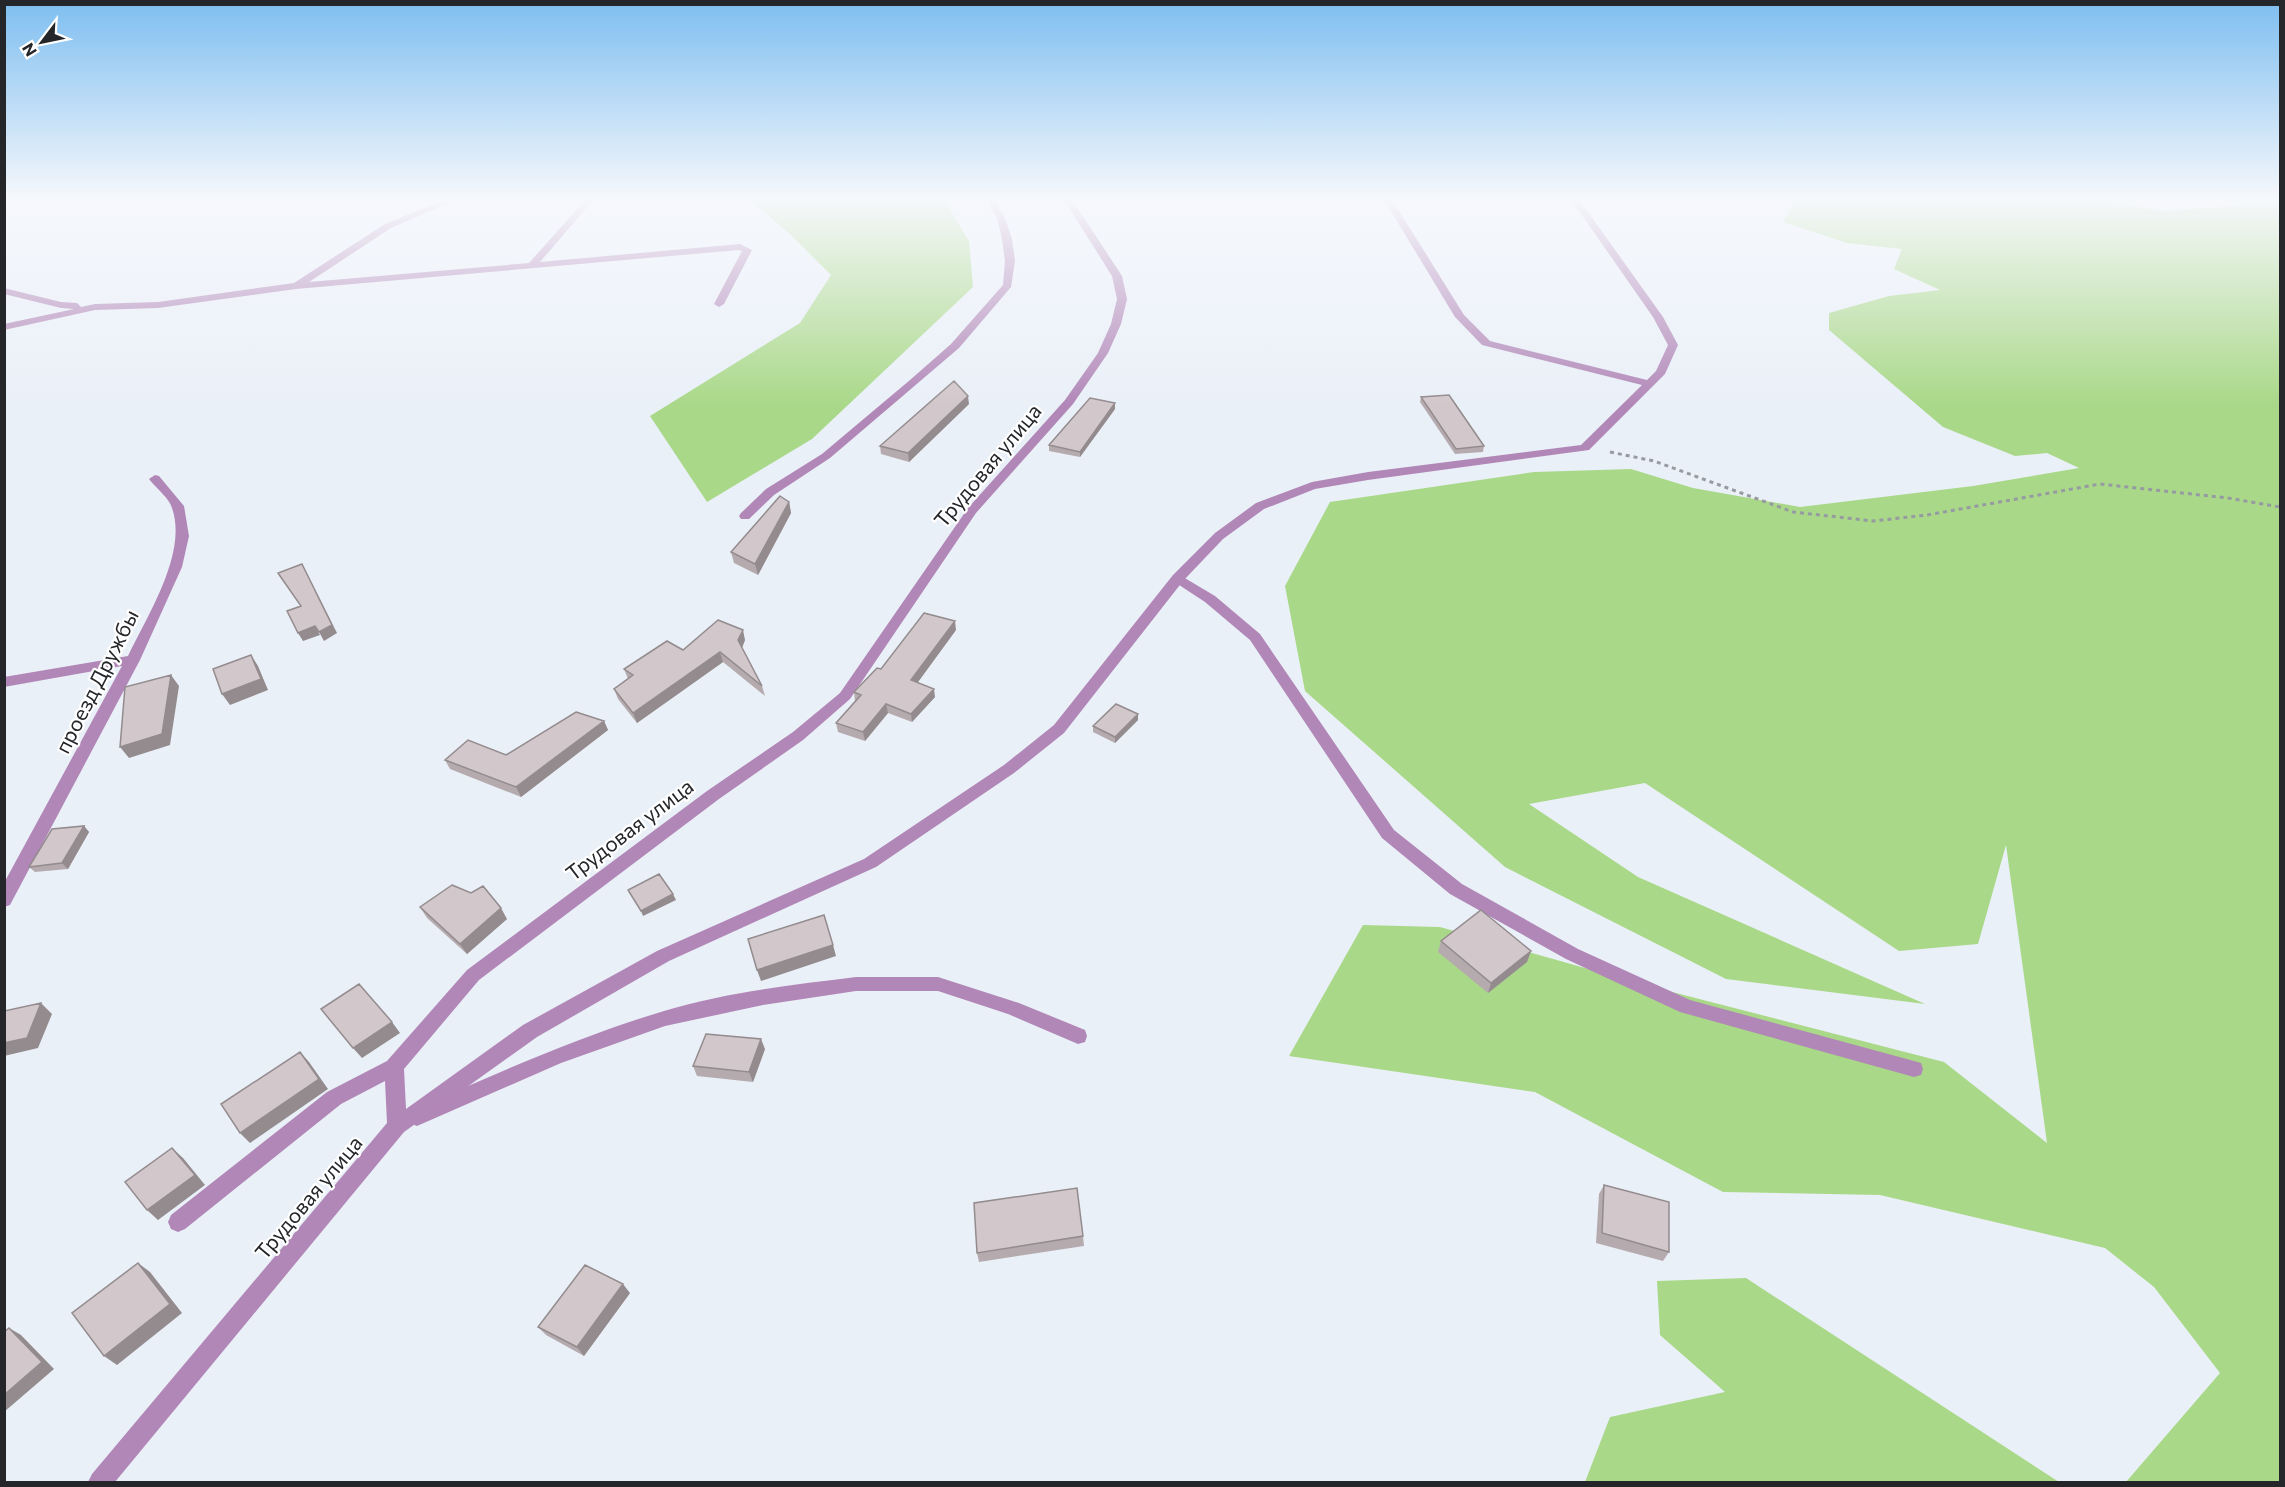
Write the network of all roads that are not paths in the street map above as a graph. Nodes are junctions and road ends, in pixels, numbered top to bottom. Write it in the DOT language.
graph roads {
  1 [pos="325,267"];
  2 [pos="505,267"];
  3 [pos="738,267"];
  4 [pos="1009,267"];
  5 [pos="1111,267"];
  6 [pos="1430,267"];
  7 [pos="1623,267"];
  8 [pos="296,286"];
  9 [pos="4,291"];
  10 [pos="719,304"];
  11 [pos="95,307"];
  12 [pos="4,327"];
  13 [pos="1650,384"];
  14 [pos="155,479"];
  15 [pos="745,516"];
  16 [pos="1178,578"];
  17 [pos="133,660"];
  18 [pos="4,682"];
  19 [pos="4,900"];
  20 [pos="1078,1036"];
  21 [pos="394,1067"];
  22 [pos="1914,1069"];
  23 [pos="397,1126"];
  24 [pos="178,1222"];
  25 [pos="100,1482"];
  1 -- 8 [label="street"];
  2 -- 8 [label="street"];
  3 -- 10 [label="street"];
  4 -- 15 [label="street"];
  5 -- 21 [label="street, Трудовая улица"];
  6 -- 13 [label="street"];
  7 -- 13 [label="street"];
  8 -- 11 [label="street"];
  9 -- 11 [label="street"];
  11 -- 12 [label="street"];
  13 -- 16 [label="street"];
  14 -- 17 [label="street, проезд Дружбы"];
  16 -- 22 [label="street"];
  16 -- 23 [label="street"];
  17 -- 18 [label="street"];
  17 -- 19 [label="street, проезд Дружбы"];
  20 -- 23 [label="street"];
  21 -- 23 [label="street"];
  21 -- 24 [label="street"];
  23 -- 25 [label="street, Трудовая улица"];
}
